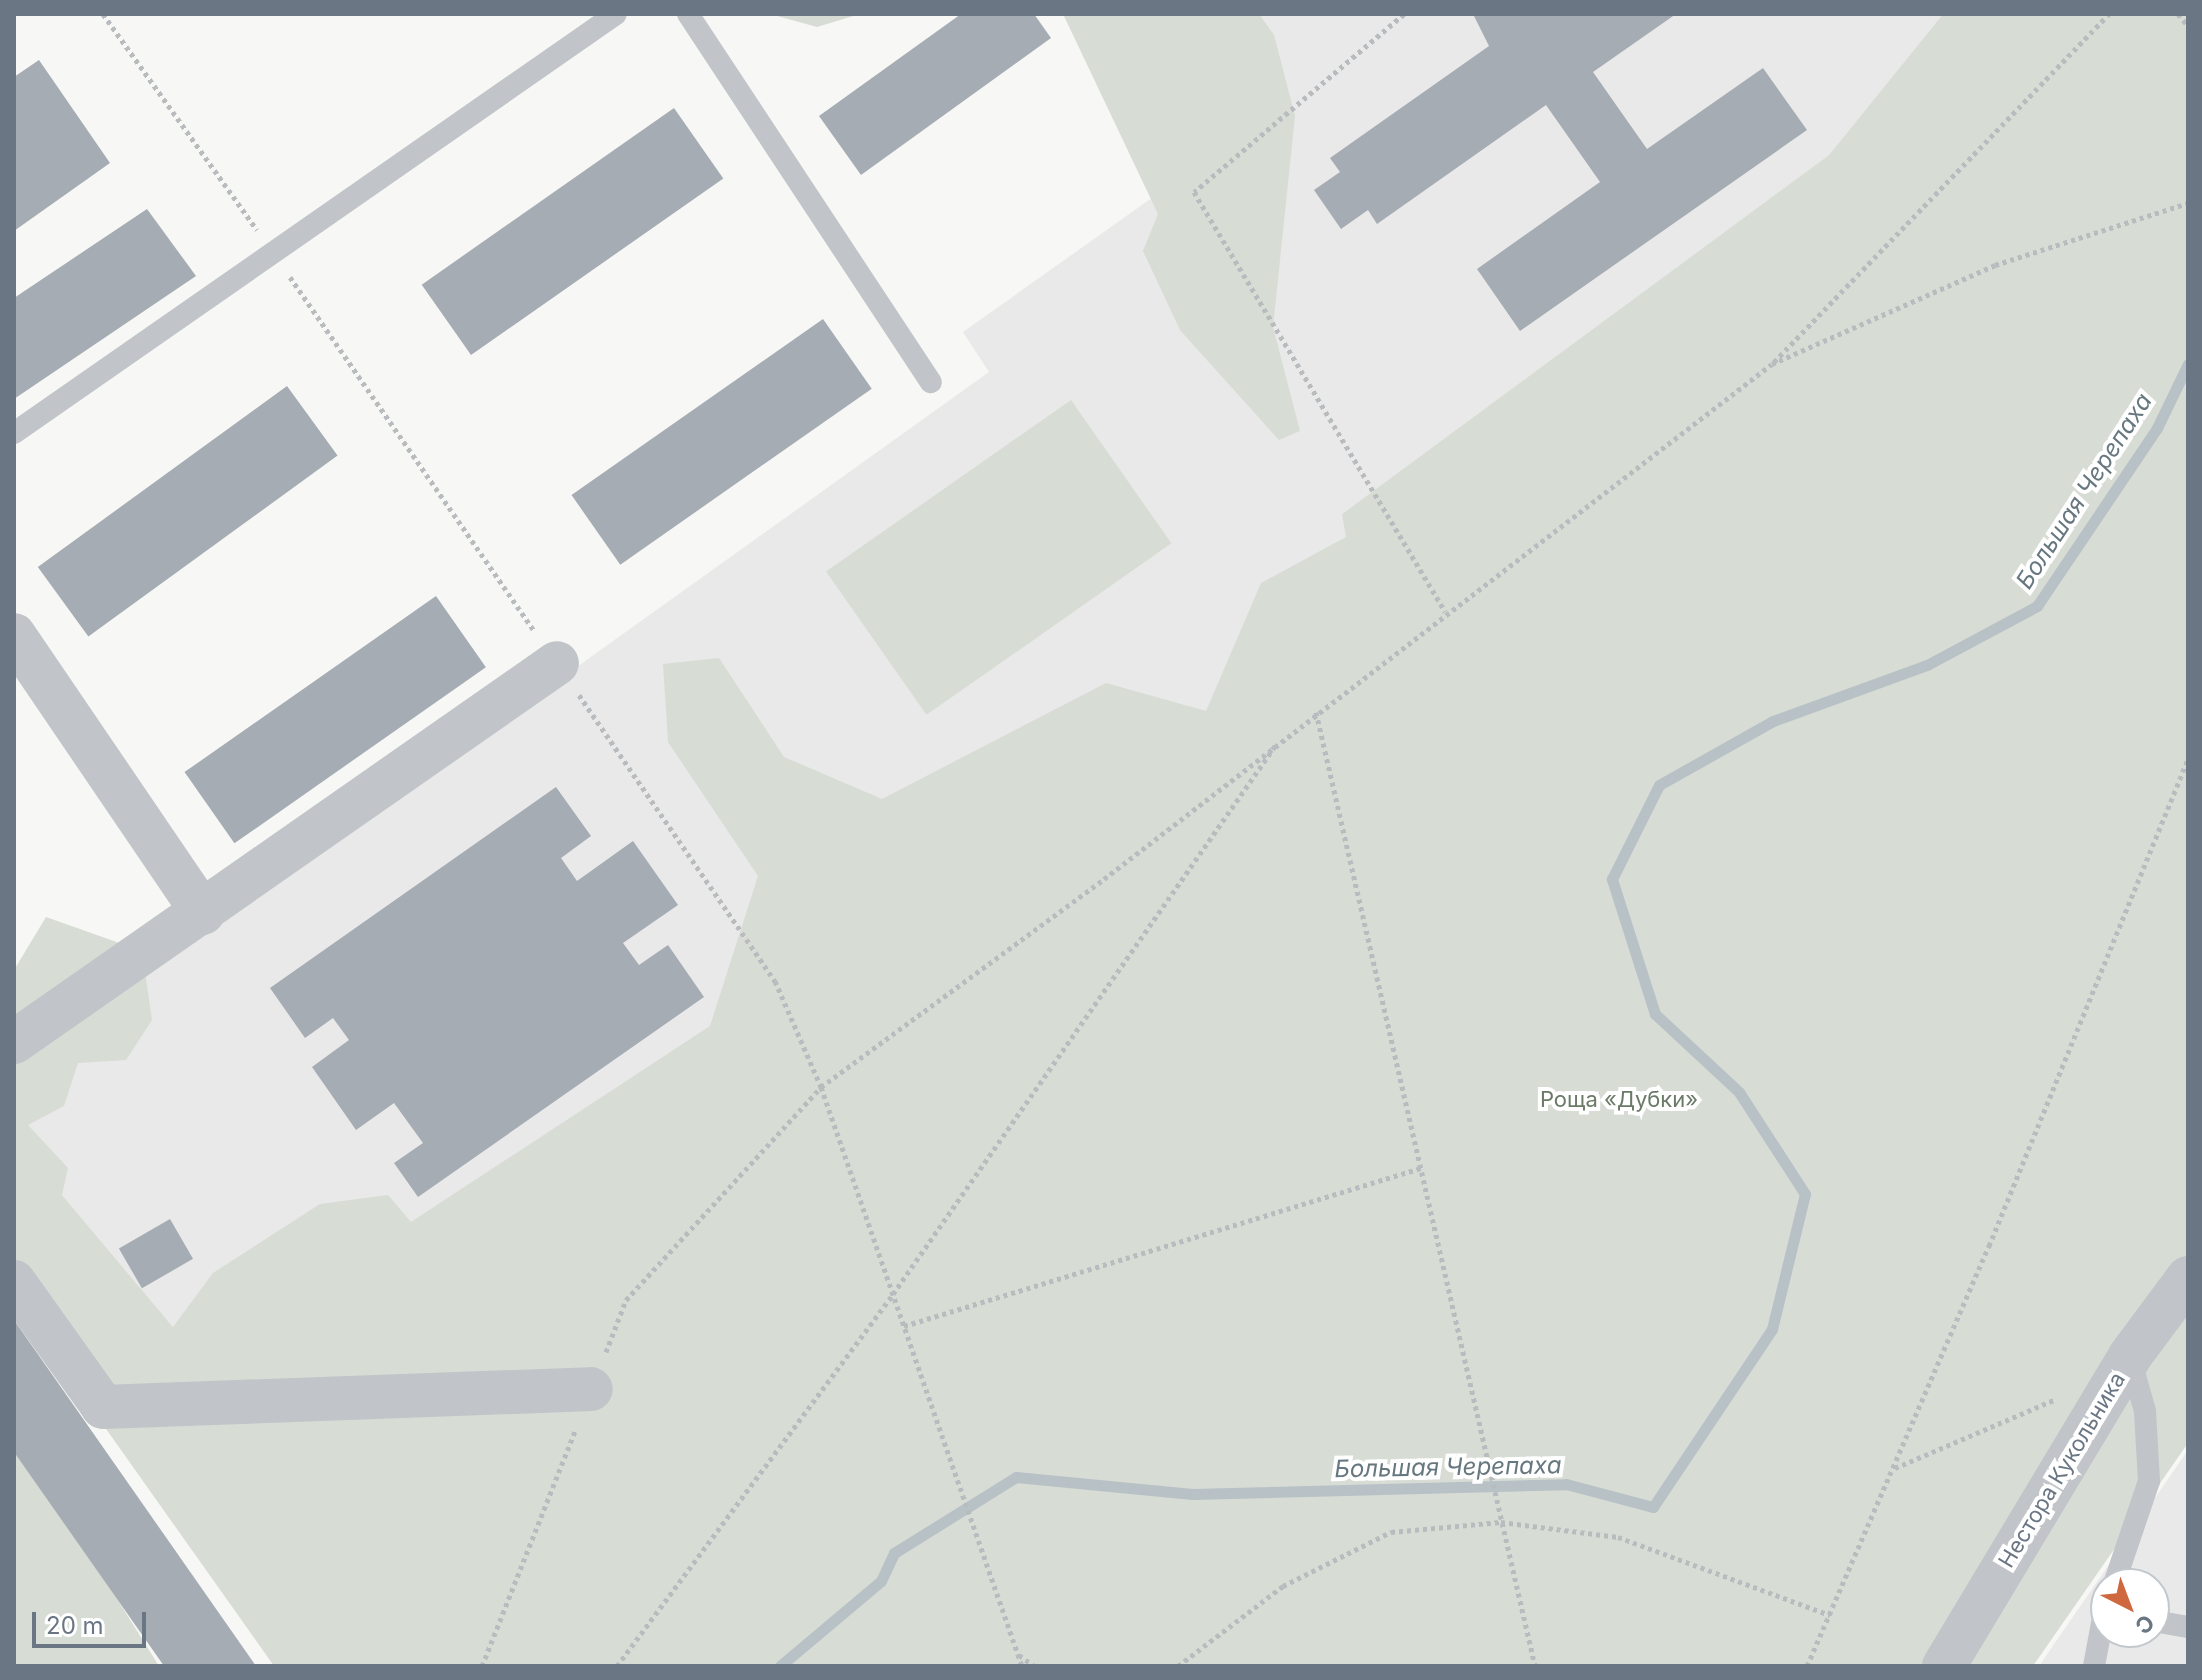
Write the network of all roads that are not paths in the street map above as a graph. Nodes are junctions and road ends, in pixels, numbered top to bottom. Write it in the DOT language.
graph roads {
  1 [pos="616,14"];
  2 [pos="688,14"];
  3 [pos="931,382"];
  4 [pos="14,433"];
  5 [pos="14,635"];
  6 [pos="557,663"];
  7 [pos="203,913"];
  8 [pos="14,1042"];
  9 [pos="2188,1278"];
  10 [pos="14,1282"];
  11 [pos="2130,1356"];
  12 [pos="591,1389"];
  13 [pos="2119,1568"];
  14 [pos="1944,1666"];
  1 -- 4 [label="lane"];
  2 -- 3 [label="lane"];
  5 -- 7 [label="street"];
  6 -- 7 [label="street"];
  7 -- 8 [label="street"];
  9 -- 11 [label="street, Нестора Кукольника"];
  10 -- 12 [label="street"];
  11 -- 13 [label="lane"];
  11 -- 14 [label="street, Нестора Кукольника"];
}
